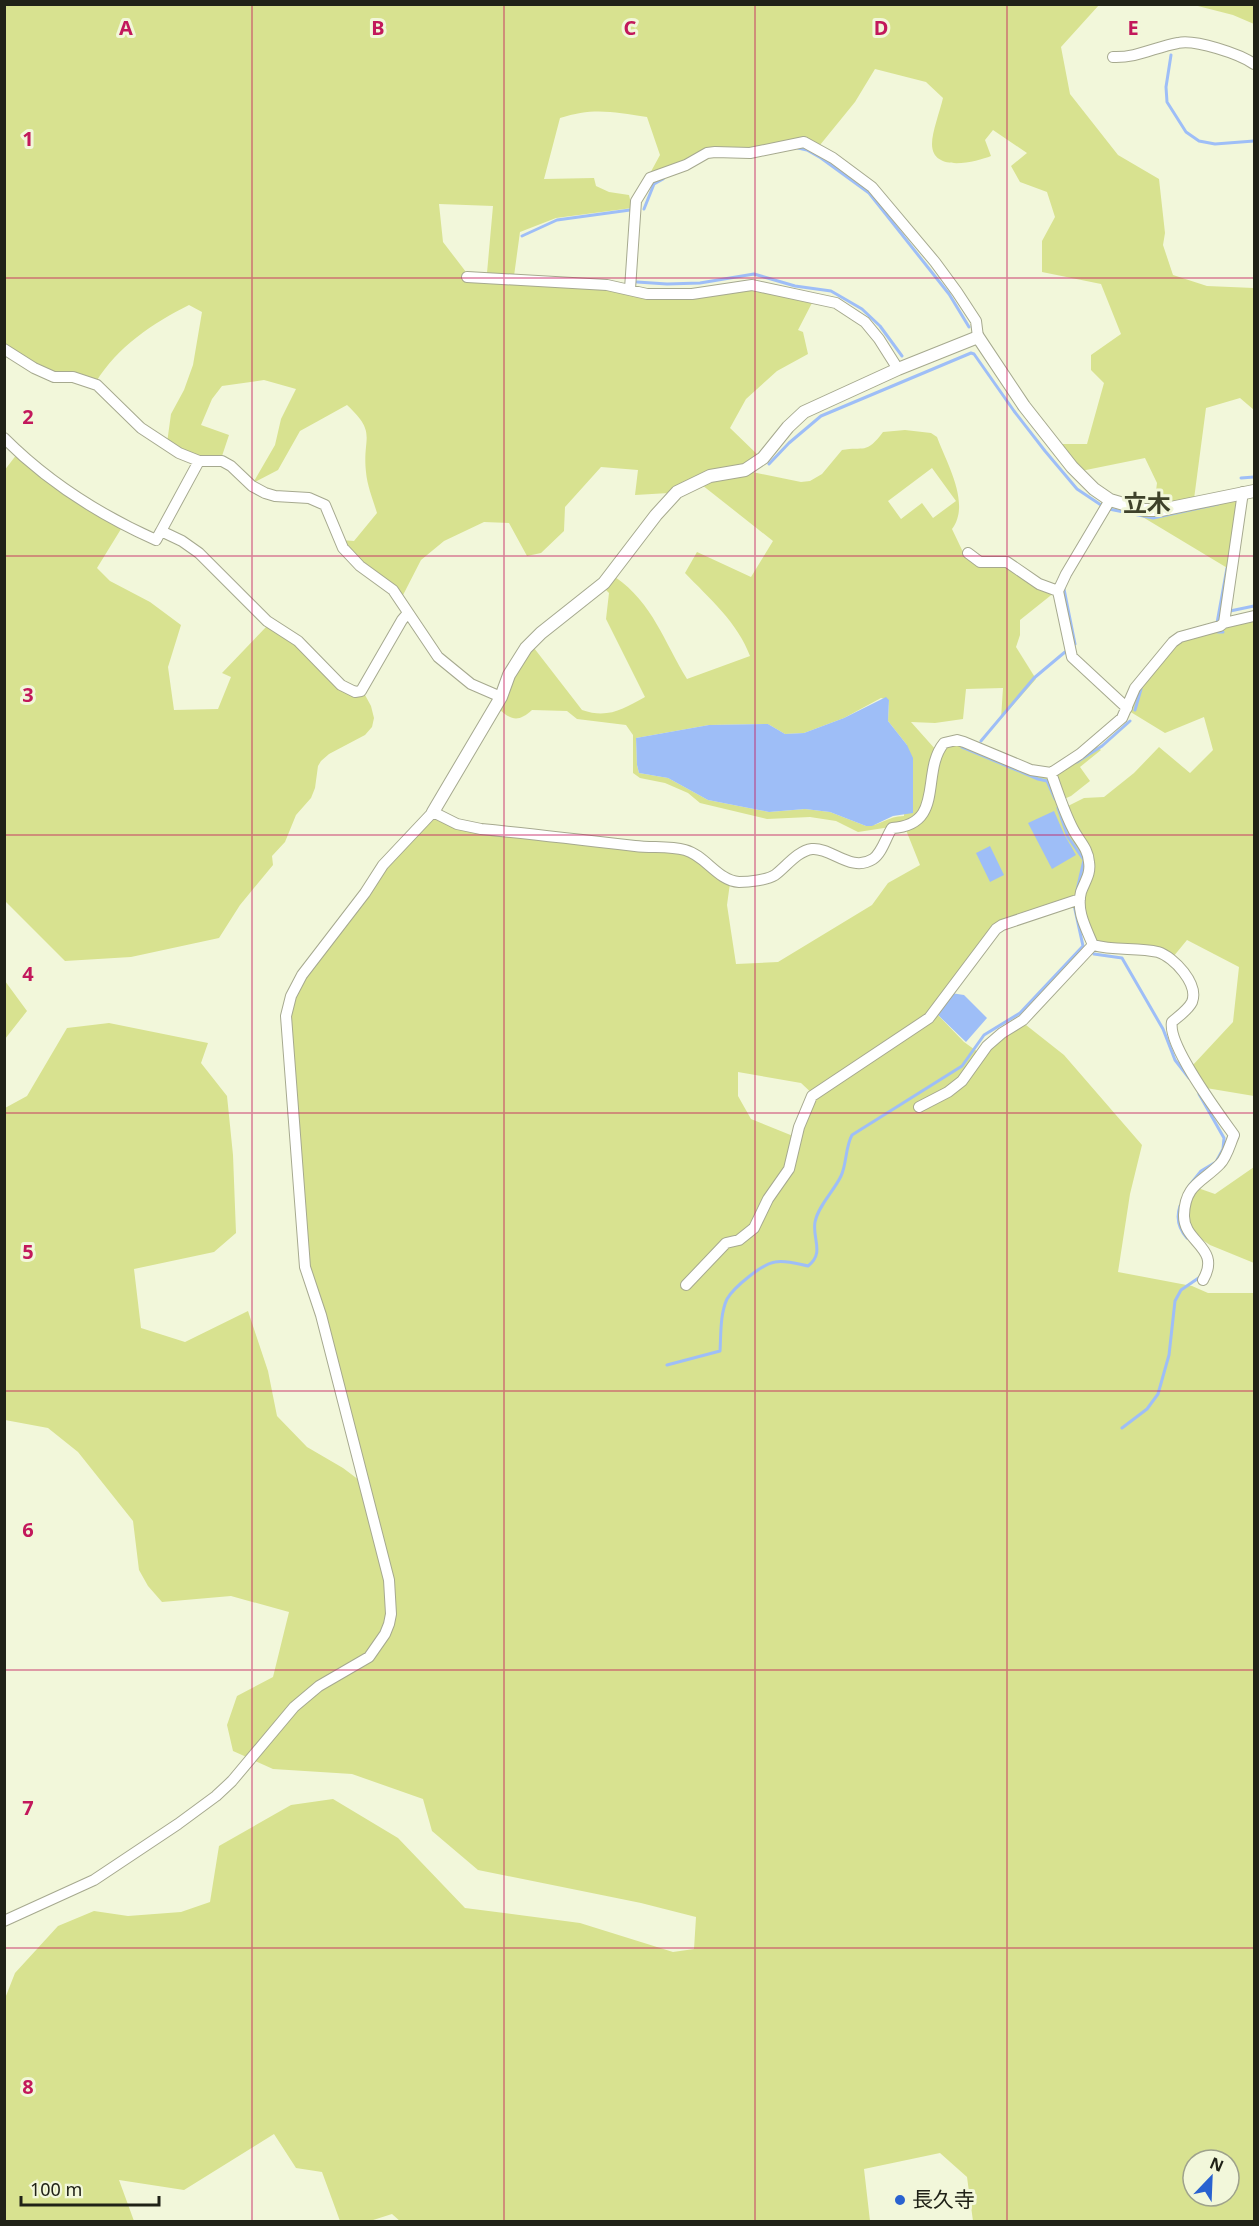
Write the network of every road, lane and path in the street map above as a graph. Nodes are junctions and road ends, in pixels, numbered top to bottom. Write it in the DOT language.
graph roads {
  1 [pos="1113,57"];
  2 [pos="1254,64"];
  3 [pos="467,277"];
  4 [pos="630,289"];
  5 [pos="978,337"];
  6 [pos="4,350"];
  7 [pos="898,369"];
  8 [pos="4,438"];
  9 [pos="199,461"];
  10 [pos="1249,491"];
  11 [pos="1110,500"];
  12 [pos="161,531"];
  13 [pos="968,553"];
  14 [pos="1058,591"];
  15 [pos="408,613"];
  16 [pos="1254,616"];
  17 [pos="1220,625"];
  18 [pos="501,697"];
  19 [pos="1126,708"];
  20 [pos="1051,773"];
  21 [pos="433,812"];
  22 [pos="1080,899"];
  23 [pos="1093,945"];
  24 [pos="919,1107"];
  25 [pos="1203,1280"];
  26 [pos="686,1285"];
  27 [pos="4,1920"];
  1 -- 2 [label="street"];
  3 -- 4 [label="street"];
  4 -- 5 [label="street"];
  4 -- 7 [label="street"];
  5 -- 7 [label="street"];
  5 -- 11 [label="street"];
  6 -- 9 [label="street"];
  7 -- 18 [label="street"];
  8 -- 12 [label="street"];
  9 -- 12 [label="street"];
  9 -- 15 [label="street"];
  10 -- 11 [label="street"];
  10 -- 17 [label="street"];
  11 -- 14 [label="street"];
  12 -- 15 [label="street"];
  13 -- 14 [label="street"];
  14 -- 19 [label="street"];
  15 -- 18 [label="street"];
  16 -- 17 [label="street"];
  17 -- 19 [label="street"];
  18 -- 21 [label="street"];
  19 -- 20 [label="street"];
  20 -- 21 [label="street"];
  20 -- 22 [label="street"];
  21 -- 27 [label="street"];
  22 -- 23 [label="street"];
  22 -- 26 [label="street"];
  23 -- 24 [label="street"];
  23 -- 25 [label="street"];
}
